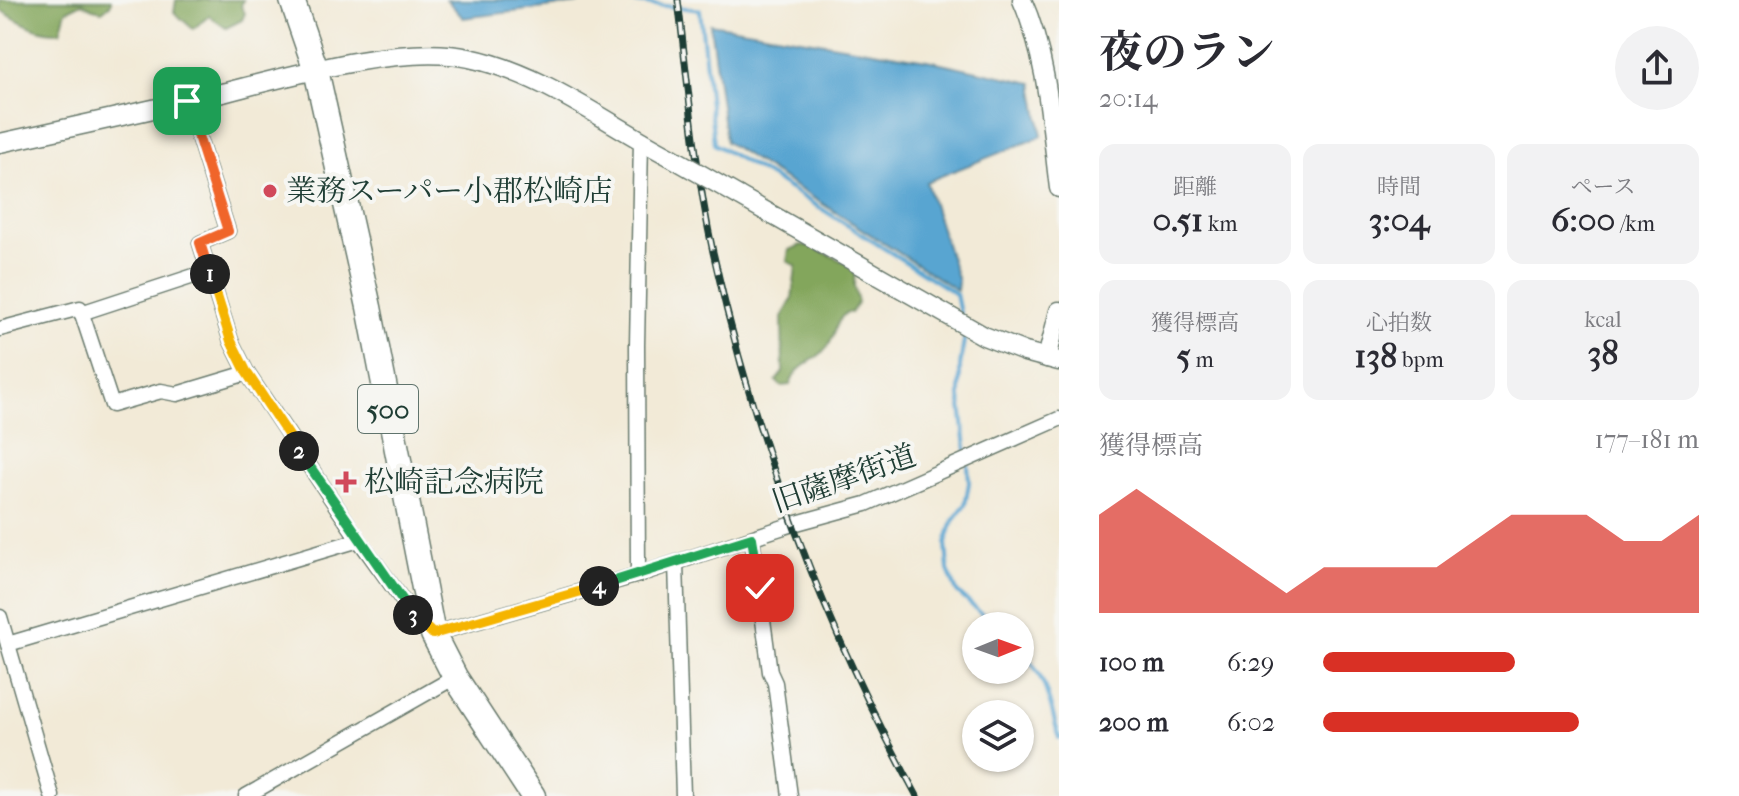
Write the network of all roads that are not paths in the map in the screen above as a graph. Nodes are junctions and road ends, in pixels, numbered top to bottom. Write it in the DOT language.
graph roads {
  1 [pos="292,0"];
  2 [pos="1022,0"];
  3 [pos="316,70"];
  4 [pos="187,101"];
  5 [pos="641,141"];
  6 [pos="0,143"];
  7 [pos="1059,188"];
  8 [pos="209,271"];
  9 [pos="1059,311"];
  10 [pos="81,313"];
  11 [pos="0,329"];
  12 [pos="1053,360"];
  13 [pos="247,373"];
  14 [pos="1059,419"];
  15 [pos="752,538"];
  16 [pos="359,540"];
  17 [pos="676,563"];
  18 [pos="638,575"];
  19 [pos="0,617"];
  20 [pos="433,634"];
  21 [pos="8,644"];
  22 [pos="455,677"];
  23 [pos="52,796"];
  24 [pos="246,796"];
  25 [pos="533,796"];
  26 [pos="683,796"];
  27 [pos="790,796"];
  1 -- 3 [label="highway, 500"];
  2 -- 7 [label="street"];
  3 -- 4 [label="street"];
  3 -- 5 [label="street"];
  3 -- 20 [label="highway, 500"];
  4 -- 6 [label="street"];
  4 -- 8 [label="street"];
  5 -- 12 [label="street, bridge"];
  5 -- 18 [label="street"];
  8 -- 10 [label="street"];
  8 -- 13 [label="street"];
  9 -- 12 [label="street"];
  10 -- 11 [label="street"];
  10 -- 13 [label="street"];
  13 -- 16 [label="street"];
  14 -- 15 [label="street, 旧薩摩街道"];
  15 -- 17 [label="street, 旧薩摩街道"];
  15 -- 27 [label="street"];
  16 -- 20 [label="street"];
  16 -- 21 [label="street"];
  17 -- 18 [label="street, 旧薩摩街道"];
  17 -- 26 [label="street"];
  18 -- 20 [label="street, 旧薩摩街道"];
  19 -- 21 [label="street"];
  20 -- 22 [label="highway, 500"];
  21 -- 23 [label="street"];
  22 -- 24 [label="street"];
  22 -- 25 [label="highway, 500"];
}
